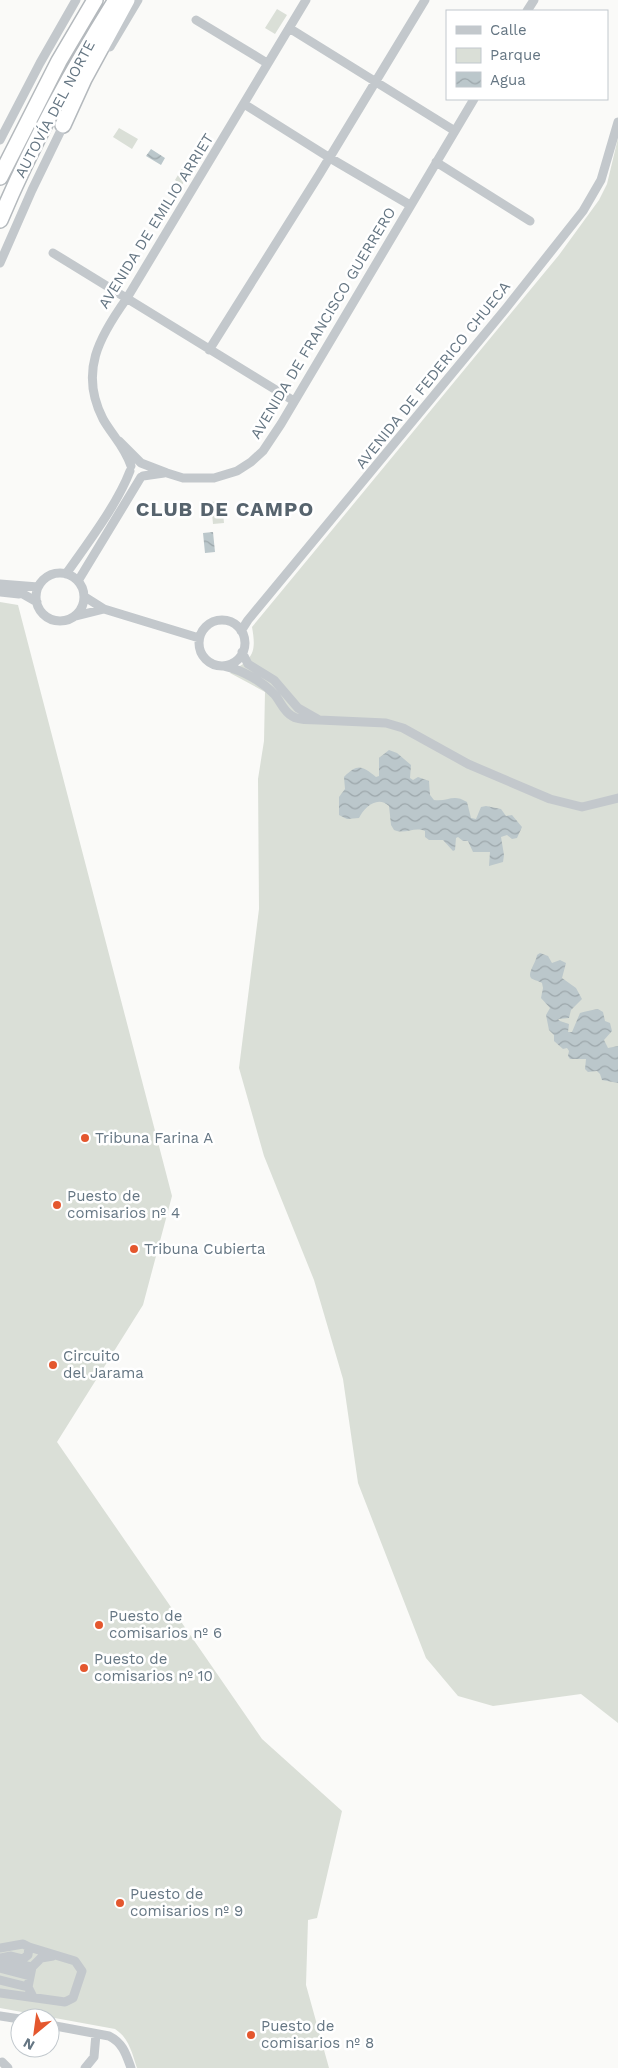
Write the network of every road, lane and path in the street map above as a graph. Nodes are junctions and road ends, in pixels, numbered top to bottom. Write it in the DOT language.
graph roads {
  1 [pos="76,0"];
  2 [pos="95,0"];
  3 [pos="116,0"];
  4 [pos="127,0"];
  5 [pos="138,0"];
  6 [pos="306,0"];
  7 [pos="425,0"];
  8 [pos="196,20"];
  9 [pos="289,28"];
  10 [pos="267,63"];
  11 [pos="376,81"];
  12 [pos="473,100"];
  13 [pos="244,104"];
  14 [pos="618,122"];
  15 [pos="63,125"];
  16 [pos="455,131"];
  17 [pos="0,140"];
  18 [pos="330,158"];
  19 [pos="436,162"];
  20 [pos="0,177"];
  21 [pos="410,205"];
  22 [pos="0,220"];
  23 [pos="530,221"];
  24 [pos="53,253"];
  25 [pos="0,263"];
  26 [pos="127,298"];
  27 [pos="209,350"];
  28 [pos="294,401"];
  29 [pos="119,441"];
  30 [pos="141,462"];
  31 [pos="130,468"];
  32 [pos="167,473"];
  33 [pos="142,477"];
  34 [pos="66,574"];
  35 [pos="0,578"];
  36 [pos="78,581"];
  37 [pos="4,585"];
  38 [pos="38,587"];
  39 [pos="24,590"];
  40 [pos="0,592"];
  41 [pos="85,597"];
  42 [pos="37,602"];
  43 [pos="104,609"];
  44 [pos="74,618"];
  45 [pos="241,631"];
  46 [pos="199,638"];
  47 [pos="242,652"];
  48 [pos="224,666"];
  49 [pos="298,708"];
  50 [pos="288,712"];
  51 [pos="319,720"];
  52 [pos="618,798"];
  53 [pos="29,1947"];
  54 [pos="0,1948"];
  55 [pos="56,1955"];
  56 [pos="0,1959"];
  57 [pos="0,1968"];
  58 [pos="31,1972"];
  59 [pos="0,1980"];
  60 [pos="28,1986"];
  61 [pos="0,1993"];
  62 [pos="32,1997"];
  63 [pos="60,2027"];
  64 [pos="96,2034"];
  65 [pos="85,2068"];
  66 [pos="132,2068"];
  1 -- 17 [label="street"];
  2 -- 20 [label="highway, AUTOVÍA DEL NORTE"];
  3 -- 22 [label="highway, AUTOVÍA DEL NORTE"];
  4 -- 15 [label="highway"];
  5 -- 15 [label="street"];
  6 -- 9 [label="street, AVENIDA DE EMILIO ARRIET"];
  7 -- 11 [label="street"];
  8 -- 10 [label="street"];
  9 -- 10 [label="street, AVENIDA DE EMILIO ARRIET"];
  9 -- 11 [label="street"];
  10 -- 13 [label="street, AVENIDA DE EMILIO ARRIET"];
  11 -- 16 [label="street"];
  11 -- 18 [label="street"];
  12 -- 16 [label="street, AVENIDA DE FRANCISCO GUERRERO"];
  13 -- 18 [label="street"];
  13 -- 26 [label="street, AVENIDA DE EMILIO ARRIET"];
  14 -- 45 [label="street, AVENIDA DE FEDERICO CHUECA"];
  15 -- 25 [label="street"];
  16 -- 19 [label="street, AVENIDA DE FRANCISCO GUERRERO"];
  18 -- 21 [label="street"];
  18 -- 27 [label="street"];
  19 -- 21 [label="street, AVENIDA DE FRANCISCO GUERRERO"];
  19 -- 23 [label="street"];
  21 -- 28 [label="street, AVENIDA DE FRANCISCO GUERRERO"];
  24 -- 26 [label="street"];
  26 -- 27 [label="street"];
  26 -- 29 [label="street, AVENIDA DE EMILIO ARRIET"];
  27 -- 28 [label="street"];
  28 -- 32 [label="street, AVENIDA DE FRANCISCO GUERRERO"];
  29 -- 30 [label="street"];
  29 -- 31 [label="street, AVENIDA DE EMILIO ARRIET"];
  30 -- 31 [label="street"];
  30 -- 32 [label="street"];
  30 -- 33 [label="street"];
  31 -- 33 [label="street"];
  31 -- 34 [label="street"];
  32 -- 33 [label="street, AVENIDA DE FRANCISCO GUERRERO"];
  33 -- 36 [label="street"];
  34 -- 36 [label="street"];
  34 -- 38 [label="street"];
  35 -- 39 [label="street"];
  36 -- 41 [label="street"];
  37 -- 39 [label="street"];
  38 -- 39 [label="street"];
  38 -- 42 [label="street"];
  39 -- 40 [label="street"];
  39 -- 42 [label="street"];
  41 -- 43 [label="street"];
  41 -- 44 [label="street"];
  42 -- 44 [label="street"];
  43 -- 44 [label="street"];
  43 -- 46 [label="street"];
  45 -- 46 [label="street"];
  45 -- 47 [label="street"];
  46 -- 48 [label="street"];
  47 -- 48 [label="street"];
  47 -- 49 [label="street"];
  48 -- 50 [label="street"];
  49 -- 50 [label="street"];
  49 -- 51 [label="street"];
  50 -- 51 [label="street"];
  51 -- 52 [label="street"];
  53 -- 54 [label="street"];
  53 -- 55 [label="street"];
  53 -- 56 [label="street"];
  55 -- 58 [label="street"];
  55 -- 62 [label="street"];
  56 -- 58 [label="street"];
  57 -- 58 [label="street"];
  58 -- 60 [label="street"];
  59 -- 60 [label="street"];
  60 -- 62 [label="street"];
  61 -- 62 [label="street"];
  63 -- 64 [label="street"];
  64 -- 65 [label="street"];
  64 -- 66 [label="street"];
}
